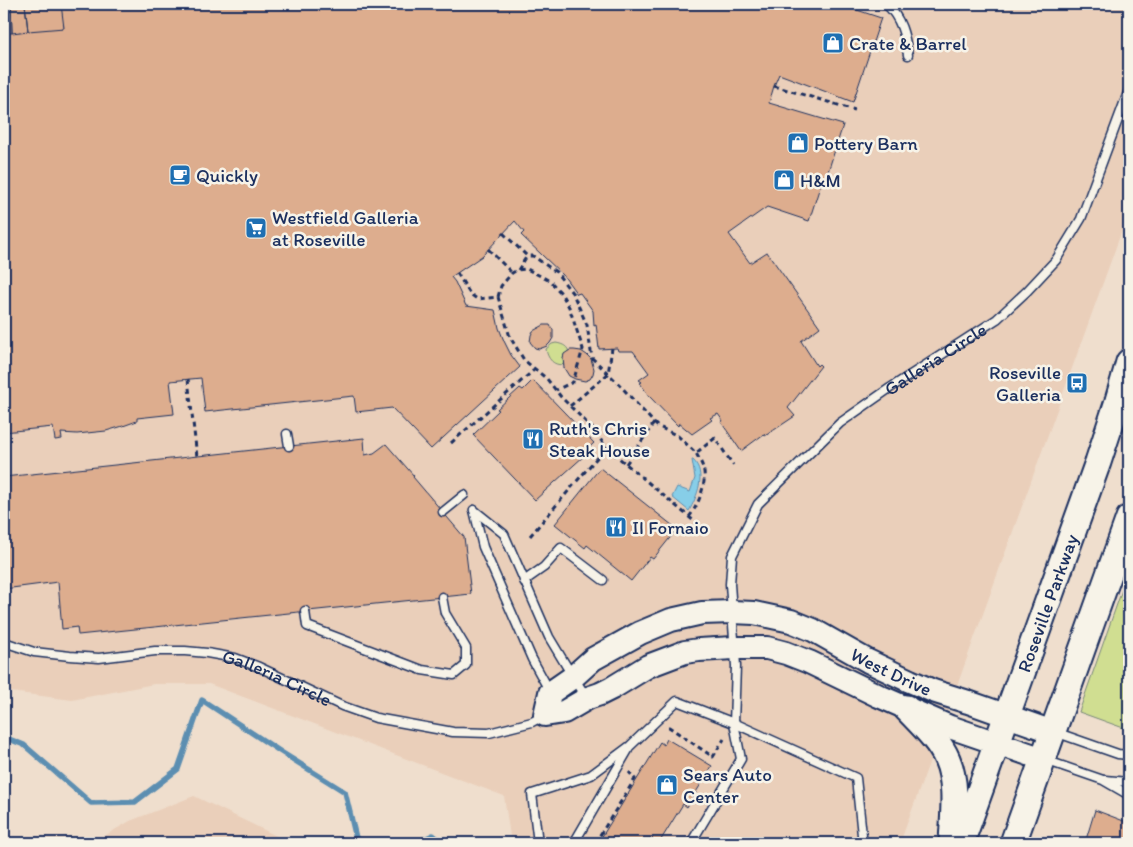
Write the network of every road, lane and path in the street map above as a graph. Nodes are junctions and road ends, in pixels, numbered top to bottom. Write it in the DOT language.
graph roads {
  1 [pos="886,4"];
  2 [pos="908,55"];
  3 [pos="774,86"];
  4 [pos="1129,90"];
  5 [pos="855,110"];
  6 [pos="503,233"];
  7 [pos="488,249"];
  8 [pos="527,256"];
  9 [pos="517,270"];
  10 [pos="457,273"];
  11 [pos="512,273"];
  12 [pos="498,297"];
  13 [pos="612,348"];
  14 [pos="1129,362"];
  15 [pos="535,369"];
  16 [pos="608,374"];
  17 [pos="188,379"];
  18 [pos="556,390"];
  19 [pos="570,406"];
  20 [pos="654,423"];
  21 [pos="287,434"];
  22 [pos="451,443"];
  23 [pos="289,446"];
  24 [pos="606,447"];
  25 [pos="696,453"];
  26 [pos="197,457"];
  27 [pos="626,464"];
  28 [pos="733,465"];
  29 [pos="464,494"];
  30 [pos="443,512"];
  31 [pos="689,517"];
  32 [pos="1129,518"];
  33 [pos="701,527"];
  34 [pos="530,536"];
  35 [pos="603,580"];
  36 [pos="524,581"];
  37 [pos="442,597"];
  38 [pos="305,611"];
  39 [pos="732,612"];
  40 [pos="4,642"];
  41 [pos="734,648"];
  42 [pos="573,676"];
  43 [pos="588,698"];
  44 [pos="555,705"];
  45 [pos="906,708"];
  46 [pos="1007,715"];
  47 [pos="734,724"];
  48 [pos="1053,732"];
  49 [pos="662,734"];
  50 [pos="997,743"];
  51 [pos="630,746"];
  52 [pos="1129,755"];
  53 [pos="1043,759"];
  54 [pos="628,770"];
  55 [pos="1103,780"];
  56 [pos="1129,782"];
  57 [pos="1129,795"];
  58 [pos="538,843"];
  59 [pos="574,843"];
  60 [pos="595,843"];
  61 [pos="692,843"];
  62 [pos="861,843"];
  63 [pos="952,843"];
  64 [pos="961,843"];
  65 [pos="1013,843"];
  1 -- 2 [label="lane"];
  3 -- 5 [label="path"];
  4 -- 39 [label="lane, Galleria Circle"];
  6 -- 8 [label="path"];
  7 -- 11 [label="path"];
  8 -- 9 [label="path"];
  8 -- 16 [label="path"];
  9 -- 11 [label="path"];
  9 -- 18 [label="path"];
  10 -- 12 [label="path"];
  11 -- 12 [label="path"];
  12 -- 15 [label="path"];
  13 -- 16 [label="path"];
  14 -- 46 [label="main road, Roseville Parkway"];
  15 -- 18 [label="path"];
  15 -- 22 [label="path"];
  16 -- 19 [label="path"];
  16 -- 20 [label="path"];
  17 -- 26 [label="path"];
  18 -- 19 [label="path"];
  19 -- 24 [label="path"];
  20 -- 25 [label="path"];
  20 -- 27 [label="path"];
  21 -- 23 [label="lane"];
  24 -- 27 [label="path"];
  24 -- 34 [label="path"];
  25 -- 28 [label="path"];
  25 -- 31 [label="path"];
  27 -- 31 [label="path"];
  29 -- 30 [label="lane"];
  31 -- 33 [label="path"];
  32 -- 48 [label="main road"];
  35 -- 36 [label="lane"];
  36 -- 42 [label="lane"];
  36 -- 44 [label="lane"];
  37 -- 38 [label="lane"];
  39 -- 41 [label="lane, Galleria Circle"];
  39 -- 42 [label="street, Galleria Circle"];
  39 -- 46 [label="street, West Drive"];
  40 -- 44 [label="lane, Galleria Circle"];
  41 -- 43 [label="street, Galleria Circle"];
  41 -- 45 [label="street, West Drive"];
  41 -- 47 [label="lane"];
  42 -- 43 [label="lane"];
  42 -- 44 [label="street, Galleria Circle"];
  43 -- 44 [label="street, Galleria Circle"];
  45 -- 50 [label="street, West Drive"];
  45 -- 63 [label="main road"];
  46 -- 48 [label="street, West Drive"];
  46 -- 50 [label="main road, Roseville Parkway"];
  47 -- 49 [label="path"];
  47 -- 51 [label="lane"];
  47 -- 61 [label="lane"];
  47 -- 62 [label="lane"];
  48 -- 52 [label="lane"];
  48 -- 53 [label="main road"];
  50 -- 53 [label="street, West Drive"];
  50 -- 64 [label="main road, Roseville Parkway"];
  51 -- 58 [label="lane"];
  51 -- 59 [label="lane"];
  53 -- 55 [label="lane"];
  53 -- 65 [label="main road"];
  54 -- 60 [label="path"];
  55 -- 56 [label="lane"];
  55 -- 57 [label="lane"];
}
